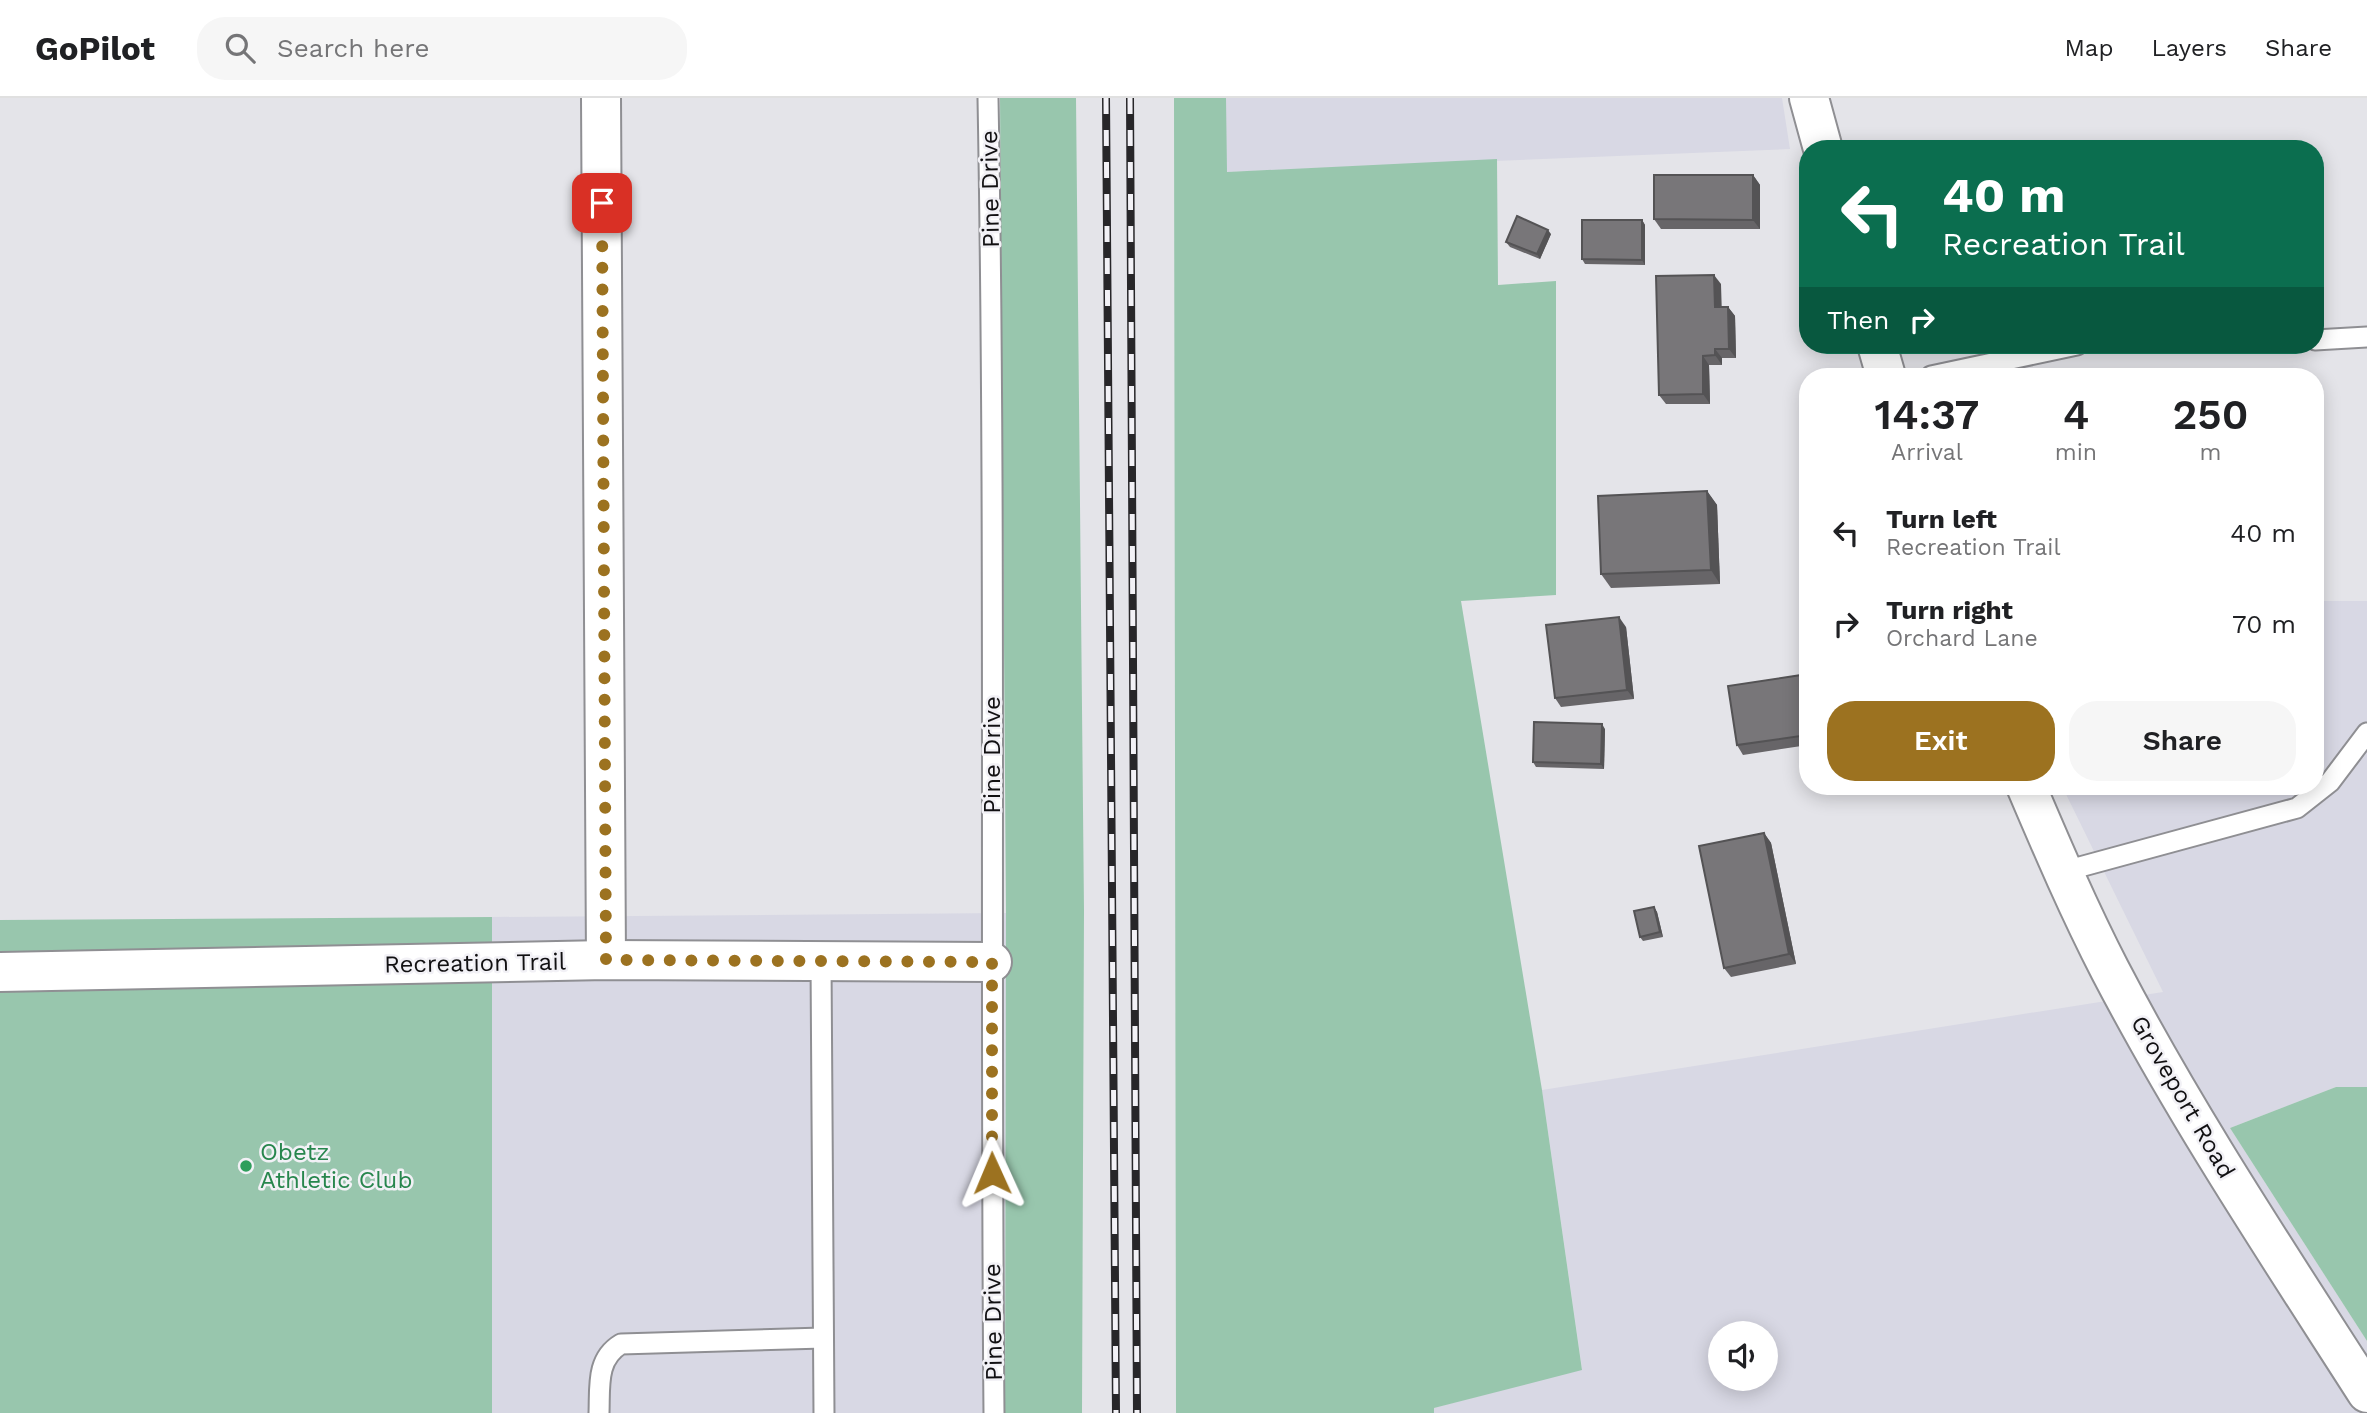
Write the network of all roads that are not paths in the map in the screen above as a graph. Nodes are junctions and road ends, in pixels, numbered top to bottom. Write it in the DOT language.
graph roads {
  1 [pos="601,98"];
  2 [pos="988,98"];
  3 [pos="1809,98"];
  4 [pos="1821,140"];
  5 [pos="2367,337"];
  6 [pos="2324,339"];
  7 [pos="2035,354"];
  8 [pos="1969,368"];
  9 [pos="2367,733"];
  10 [pos="2324,787"];
  11 [pos="2030,795"];
  12 [pos="2314,795"];
  13 [pos="2064,871"];
  14 [pos="606,960"];
  15 [pos="821,961"];
  16 [pos="992,962"];
  17 [pos="0,972"];
  18 [pos="823,1338"];
  19 [pos="2367,1393"];
  20 [pos="599,1413"];
  21 [pos="824,1413"];
  22 [pos="994,1413"];
  1 -- 14 [label="street"];
  2 -- 16 [label="lane, Pine Drive"];
  3 -- 4 [label="street"];
  5 -- 6 [label="lane"];
  7 -- 8 [label="lane"];
  9 -- 10 [label="lane"];
  11 -- 13 [label="street, Groveport Road"];
  12 -- 13 [label="lane"];
  13 -- 19 [label="street, Groveport Road"];
  14 -- 15 [label="street, Recreation Trail"];
  14 -- 17 [label="street, Recreation Trail"];
  15 -- 16 [label="street, Recreation Trail"];
  15 -- 18 [label="lane"];
  16 -- 22 [label="lane, Pine Drive"];
  18 -- 20 [label="lane"];
  18 -- 21 [label="lane"];
}
